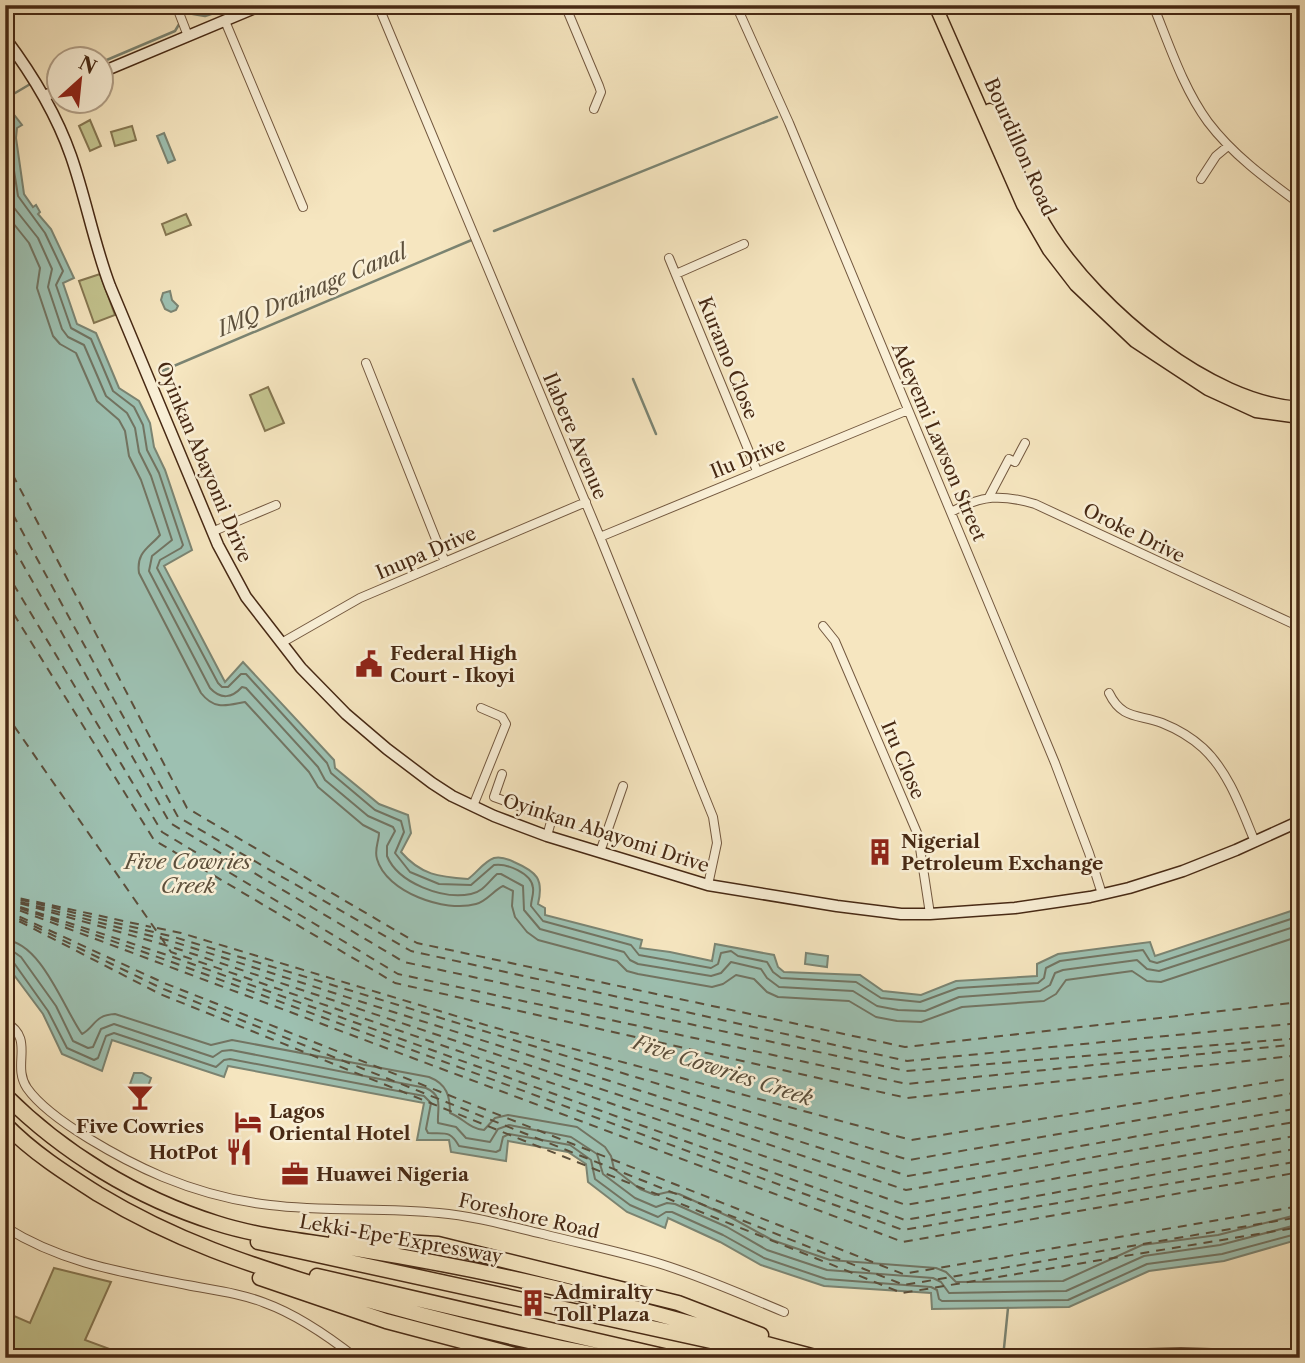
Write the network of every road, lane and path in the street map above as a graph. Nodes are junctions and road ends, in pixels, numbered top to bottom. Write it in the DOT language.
graph roads {
  1 [pos="176,5"];
  2 [pos="262,5"];
  3 [pos="378,5"];
  4 [pos="565,5"];
  5 [pos="736,5"];
  6 [pos="935,5"];
  7 [pos="944,5"];
  8 [pos="1153,5"];
  9 [pos="225,21"];
  10 [pos="188,36"];
  11 [pos="5,38"];
  12 [pos="116,66"];
  13 [pos="44,96"];
  14 [pos="594,108"];
  15 [pos="1228,146"];
  16 [pos="1201,179"];
  17 [pos="1300,204"];
  18 [pos="303,207"];
  19 [pos="1300,215"];
  20 [pos="1300,226"];
  21 [pos="744,244"];
  22 [pos="669,258"];
  23 [pos="676,274"];
  24 [pos="366,363"];
  25 [pos="1300,408"];
  26 [pos="908,410"];
  27 [pos="1300,417"];
  28 [pos="1025,443"];
  29 [pos="757,471"];
  30 [pos="989,497"];
  31 [pos="586,502"];
  32 [pos="276,505"];
  33 [pos="951,512"];
  34 [pos="214,531"];
  35 [pos="600,537"];
  36 [pos="445,562"];
  37 [pos="823,626"];
  38 [pos="1300,627"];
  39 [pos="283,642"];
  40 [pos="1109,693"];
  41 [pos="481,708"];
  42 [pos="502,774"];
  43 [pos="623,786"];
  44 [pos="473,806"];
  45 [pos="1300,821"];
  46 [pos="547,836"];
  47 [pos="1255,842"];
  48 [pos="600,852"];
  49 [pos="708,885"];
  50 [pos="1102,894"];
  51 [pos="930,914"];
  52 [pos="5,1022"];
  53 [pos="5,1095"];
  54 [pos="5,1124"];
  55 [pos="185,1212"];
  56 [pos="5,1227"];
  57 [pos="257,1233"];
  58 [pos="207,1249"];
  59 [pos="784,1312"];
  60 [pos="680,1335"];
  61 [pos="1007,1357"];
  62 [pos="356,1358"];
  63 [pos="526,1358"];
  64 [pos="611,1358"];
  65 [pos="674,1358"];
  66 [pos="799,1358"];
  67 [pos="819,1358"];
  68 [pos="825,1358"];
  69 [pos="1245,1358"];
  1 -- 10 [label="street"];
  2 -- 9 [label="street"];
  3 -- 31 [label="street, Ilabere Avenue"];
  4 -- 14 [label="street"];
  5 -- 26 [label="street, Adeyemi Lawson Street"];
  6 -- 27 [label="main road, Bourdillon Road"];
  7 -- 25 [label="main road, Bourdillon Road"];
  8 -- 15 [label="street"];
  9 -- 10 [label="street"];
  9 -- 18 [label="street"];
  10 -- 12 [label="street"];
  11 -- 13 [label="street, Oyinkan Abayomi Drive"];
  13 -- 34 [label="street, Oyinkan Abayomi Drive"];
  15 -- 16 [label="street"];
  15 -- 17 [label="street"];
  19 -- 20 [label="street"];
  21 -- 23 [label="street"];
  22 -- 23 [label="street, Kuramo Close"];
  23 -- 29 [label="street, Kuramo Close"];
  24 -- 36 [label="street"];
  26 -- 29 [label="street, Ilu Drive"];
  26 -- 33 [label="street, Adeyemi Lawson Street"];
  28 -- 30 [label="street"];
  29 -- 35 [label="street, Ilu Drive"];
  30 -- 33 [label="street, Oroke Drive"];
  30 -- 38 [label="street, Oroke Drive"];
  31 -- 35 [label="street, Ilabere Avenue"];
  31 -- 36 [label="street, Inupa Drive"];
  32 -- 34 [label="street"];
  33 -- 50 [label="street, Adeyemi Lawson Street"];
  34 -- 39 [label="street, Oyinkan Abayomi Drive"];
  35 -- 49 [label="street, Ilabere Avenue"];
  36 -- 39 [label="street, Inupa Drive"];
  37 -- 51 [label="street, Iru Close"];
  39 -- 44 [label="street, Oyinkan Abayomi Drive"];
  40 -- 47 [label="street"];
  41 -- 44 [label="street"];
  42 -- 46 [label="street"];
  43 -- 48 [label="street"];
  44 -- 46 [label="street, Oyinkan Abayomi Drive"];
  45 -- 47 [label="street, Oyinkan Abayomi Drive"];
  46 -- 48 [label="street, Oyinkan Abayomi Drive"];
  47 -- 50 [label="street, Oyinkan Abayomi Drive"];
  48 -- 49 [label="street, Oyinkan Abayomi Drive"];
  49 -- 51 [label="street, Oyinkan Abayomi Drive"];
  50 -- 51 [label="street, Oyinkan Abayomi Drive"];
  52 -- 59 [label="street, Foreshore Road"];
  53 -- 55 [label="highway, Lekki-Epe Expressway"];
  54 -- 58 [label="highway"];
  55 -- 57 [label="highway, Lekki-Epe Expressway"];
  55 -- 60 [label="highway"];
  56 -- 62 [label="street"];
  57 -- 67 [label="highway, Lekki-Epe Expressway"];
  57 -- 68 [label="highway"];
  58 -- 63 [label="highway"];
  58 -- 64 [label="highway"];
  58 -- 65 [label="highway"];
  60 -- 65 [label="highway"];
  60 -- 66 [label="highway"];
  61 -- 69 [label="street"];
}
